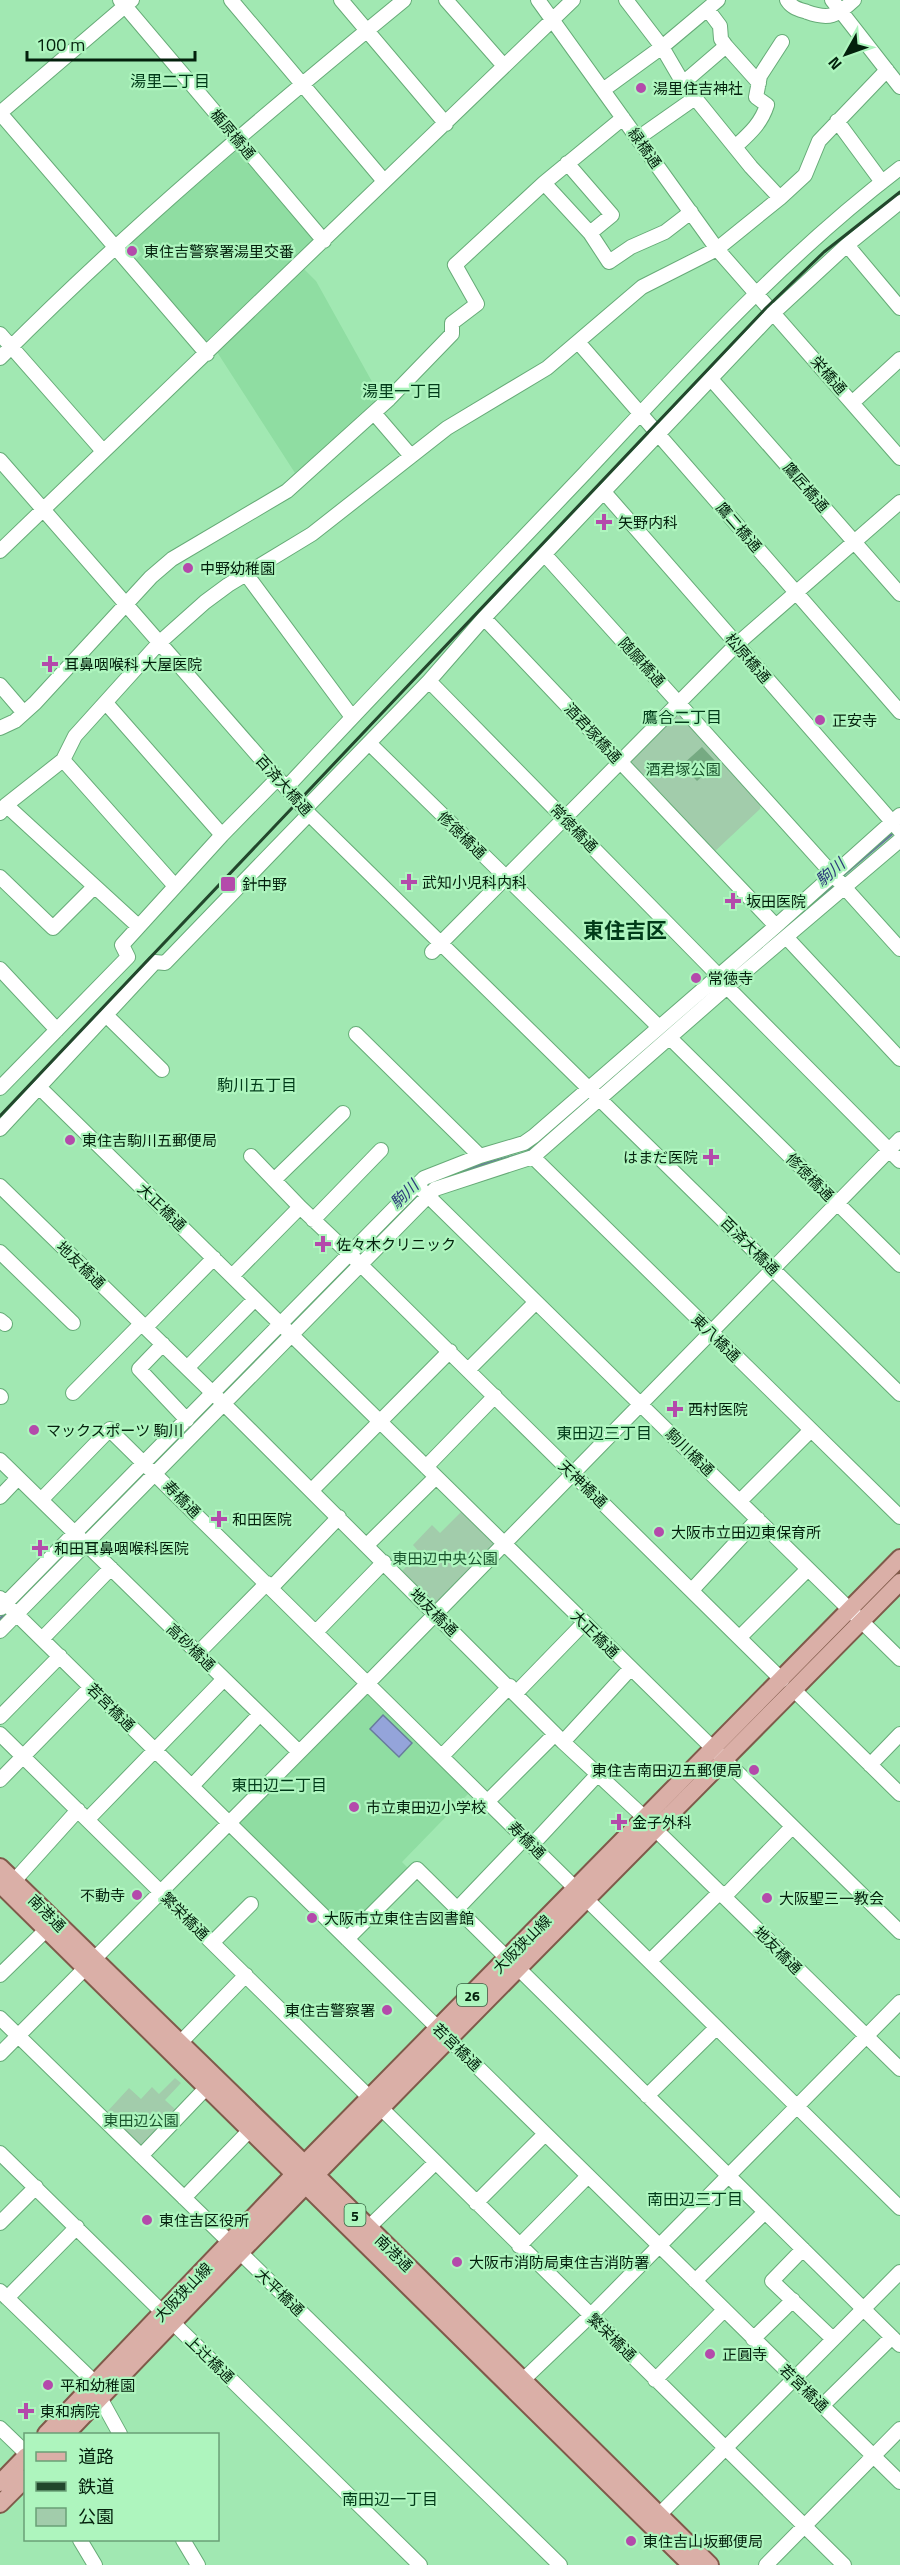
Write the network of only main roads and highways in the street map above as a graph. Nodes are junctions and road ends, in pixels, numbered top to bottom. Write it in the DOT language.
graph roads {
  1 [pos="900,1558"];
  2 [pos="900,1582"];
  3 [pos="856,1616"];
  4 [pos="0,1867"];
  5 [pos="7,1883"];
  6 [pos="90,1964"];
  7 [pos="305,2173"];
  8 [pos="520,2386"];
  9 [pos="96,2392"];
  10 [pos="47,2433"];
  11 [pos="67,2433"];
  12 [pos="24,2456"];
  13 [pos="24,2480"];
  14 [pos="0,2483"];
  15 [pos="0,2504"];
  16 [pos="691,2565"];
  17 [pos="710,2565"];
  1 -- 3 [label="main road, 大阪狭山線 / 26"];
  2 -- 3 [label="main road, 大阪狭山線 / 26"];
  3 -- 7 [label="main road, 大阪狭山線 / 26"];
  4 -- 5 [label="main road, 南港通 / 5"];
  5 -- 6 [label="main road, 南港通 / 5"];
  5 -- 6 [label="main road, 南港通 / 5"];
  6 -- 7 [label="main road, 南港通 / 5"];
  6 -- 7 [label="main road, 南港通 / 5"];
  7 -- 8 [label="main road, 南港通 / 5"];
  7 -- 8 [label="main road, 南港通 / 5"];
  7 -- 9 [label="main road, 大阪狭山線 / 26"];
  8 -- 16 [label="main road, 南港通 / 5"];
  8 -- 17 [label="main road, 南港通 / 5"];
  9 -- 10 [label="main road, 大阪狭山線 / 26"];
  9 -- 11 [label="main road, 大阪狭山線 / 26"];
  12 -- 14 [label="main road"];
  13 -- 15 [label="main road"];
}
